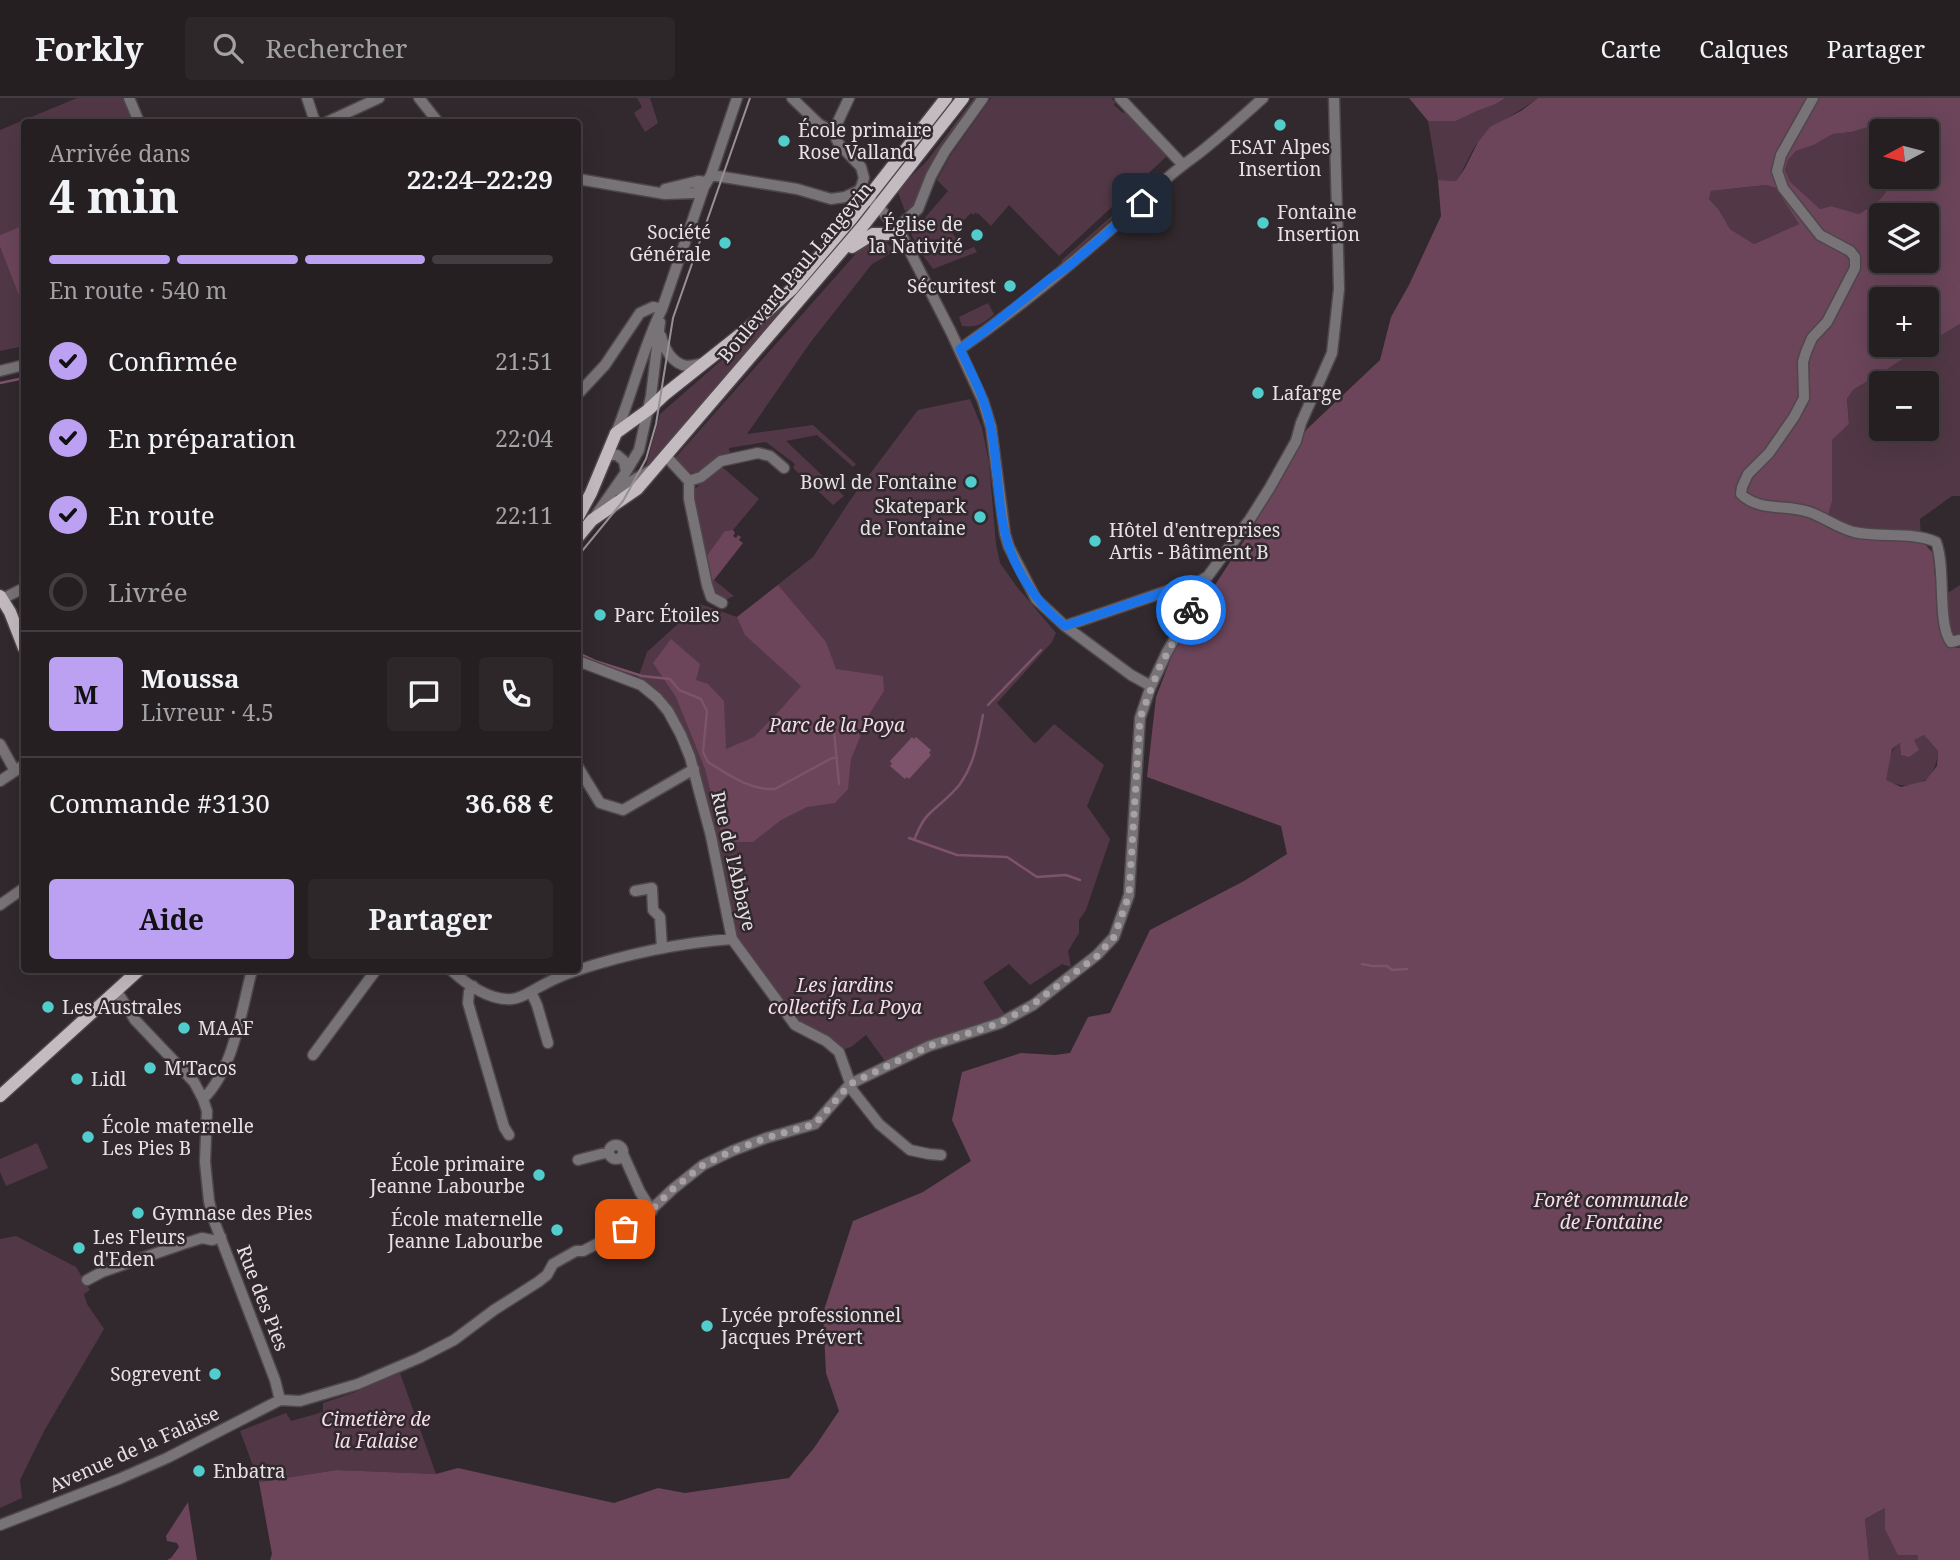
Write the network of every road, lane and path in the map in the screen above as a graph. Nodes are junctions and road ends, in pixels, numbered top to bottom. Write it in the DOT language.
graph roads {
  1 [pos="129,98"];
  2 [pos="307,98"];
  3 [pos="379,98"];
  4 [pos="419,98"];
  5 [pos="737,98"];
  6 [pos="792,98"];
  7 [pos="849,98"];
  8 [pos="946,98"];
  9 [pos="963,98"];
  10 [pos="983,98"];
  11 [pos="1120,98"];
  12 [pos="1263,98"];
  13 [pos="1334,98"];
  14 [pos="1813,98"];
  15 [pos="138,119"];
  16 [pos="314,119"];
  17 [pos="334,119"];
  18 [pos="436,119"];
  19 [pos="833,132"];
  20 [pos="1183,165"];
  21 [pos="581,180"];
  22 [pos="707,181"];
  23 [pos="648,191"];
  24 [pos="665,194"];
  25 [pos="869,198"];
  26 [pos="695,212"];
  27 [pos="899,231"];
  28 [pos="834,259"];
  29 [pos="662,309"];
  30 [pos="659,328"];
  31 [pos="960,349"];
  32 [pos="705,363"];
  33 [pos="21,366"];
  34 [pos="0,371"];
  35 [pos="581,391"];
  36 [pos="648,410"];
  37 [pos="616,433"];
  38 [pos="608,455"];
  39 [pos="665,455"];
  40 [pos="784,468"];
  41 [pos="653,469"];
  42 [pos="600,471"];
  43 [pos="626,472"];
  44 [pos="689,481"];
  45 [pos="614,491"];
  46 [pos="581,511"];
  47 [pos="592,520"];
  48 [pos="581,533"];
  49 [pos="1196,584"];
  50 [pos="21,589"];
  51 [pos="1,598"];
  52 [pos="722,603"];
  53 [pos="1065,626"];
  54 [pos="21,640"];
  55 [pos="1960,640"];
  56 [pos="581,662"];
  57 [pos="1151,686"];
  58 [pos="0,744"];
  59 [pos="20,768"];
  60 [pos="694,769"];
  61 [pos="581,772"];
  62 [pos="0,781"];
  63 [pos="656,876"];
  64 [pos="652,888"];
  65 [pos="21,890"];
  66 [pos="635,891"];
  67 [pos="0,905"];
  68 [pos="732,939"];
  69 [pos="662,948"];
  70 [pos="581,970"];
  71 [pos="136,973"];
  72 [pos="250,973"];
  73 [pos="374,973"];
  74 [pos="454,973"];
  75 [pos="572,973"];
  76 [pos="473,986"];
  77 [pos="116,990"];
  78 [pos="531,992"];
  79 [pos="548,1043"];
  80 [pos="313,1055"];
  81 [pos="850,1084"];
  82 [pos="0,1096"];
  83 [pos="203,1099"];
  84 [pos="509,1135"];
  85 [pos="940,1155"];
  86 [pos="578,1160"];
  87 [pos="652,1211"];
  88 [pos="216,1224"];
  89 [pos="221,1237"];
  90 [pos="202,1238"];
  91 [pos="87,1280"];
  92 [pos="280,1400"];
  93 [pos="0,1525"];
  1 -- 15 [label="street"];
  2 -- 16 [label="street"];
  3 -- 17 [label="street"];
  4 -- 18 [label="street"];
  5 -- 22 [label="street"];
  6 -- 19 [label="street"];
  7 -- 19 [label="street"];
  8 -- 25 [label="main road, Boulevard Paul Langevin"];
  9 -- 25 [label="main road, Boulevard Paul Langevin"];
  10 -- 27 [label="street"];
  11 -- 20 [label="street"];
  12 -- 20 [label="street"];
  13 -- 49 [label="street"];
  14 -- 55 [label="street"];
  19 -- 25 [label="street"];
  20 -- 31 [label="street"];
  21 -- 23 [label="street"];
  22 -- 23 [label="street"];
  22 -- 24 [label="street"];
  22 -- 25 [label="street"];
  22 -- 26 [label="street"];
  23 -- 24 [label="street"];
  24 -- 26 [label="street"];
  25 -- 27 [label="street"];
  25 -- 28 [label="main road, Boulevard Paul Langevin"];
  25 -- 32 [label="main road, Boulevard Paul Langevin"];
  26 -- 29 [label="street"];
  27 -- 28 [label="main road"];
  27 -- 31 [label="street"];
  28 -- 39 [label="main road, Boulevard Paul Langevin"];
  29 -- 30 [label="street"];
  29 -- 35 [label="street"];
  29 -- 37 [label="street"];
  30 -- 32 [label="street"];
  30 -- 36 [label="street"];
  31 -- 53 [label="street"];
  32 -- 36 [label="main road, Boulevard Paul Langevin"];
  33 -- 34 [label="street"];
  36 -- 37 [label="main road, Boulevard Paul Langevin"];
  36 -- 43 [label="street"];
  37 -- 38 [label="main road"];
  38 -- 42 [label="main road"];
  38 -- 43 [label="street"];
  39 -- 41 [label="main road, Boulevard Paul Langevin"];
  39 -- 44 [label="street"];
  40 -- 44 [label="street"];
  41 -- 45 [label="street, Boulevard Paul Langevin"];
  41 -- 47 [label="main road, Boulevard Paul Langevin"];
  42 -- 45 [label="street"];
  42 -- 46 [label="main road"];
  43 -- 45 [label="street"];
  44 -- 52 [label="street"];
  45 -- 47 [label="street"];
  47 -- 48 [label="main road, Boulevard Paul Langevin"];
  49 -- 53 [label="street"];
  49 -- 57 [label="street"];
  50 -- 51 [label="street"];
  51 -- 54 [label="main road"];
  53 -- 57 [label="street"];
  56 -- 60 [label="street, Rue de l'Abbaye"];
  57 -- 81 [label="street"];
  58 -- 59 [label="street"];
  59 -- 62 [label="street"];
  60 -- 61 [label="street"];
  60 -- 68 [label="street, Rue de l'Abbaye"];
  63 -- 64 [label="street"];
  64 -- 66 [label="street"];
  64 -- 69 [label="street"];
  65 -- 67 [label="street"];
  68 -- 69 [label="street"];
  68 -- 81 [label="street, Rue de l'Abbaye"];
  69 -- 70 [label="street"];
  71 -- 77 [label="main road"];
  72 -- 83 [label="street"];
  73 -- 80 [label="street"];
  74 -- 76 [label="street"];
  75 -- 78 [label="street"];
  76 -- 78 [label="street"];
  76 -- 84 [label="street"];
  77 -- 82 [label="main road"];
  77 -- 83 [label="street, Rue des Pies"];
  78 -- 79 [label="street"];
  81 -- 85 [label="street, Rue de l'Abbaye"];
  81 -- 87 [label="street"];
  83 -- 88 [label="street, Rue des Pies"];
  86 -- 87 [label="street"];
  87 -- 92 [label="street"];
  88 -- 89 [label="street, Rue des Pies"];
  88 -- 90 [label="street"];
  89 -- 90 [label="street"];
  89 -- 92 [label="street, Rue des Pies"];
  90 -- 91 [label="street"];
  92 -- 93 [label="street, Avenue de la Falaise"];
}
